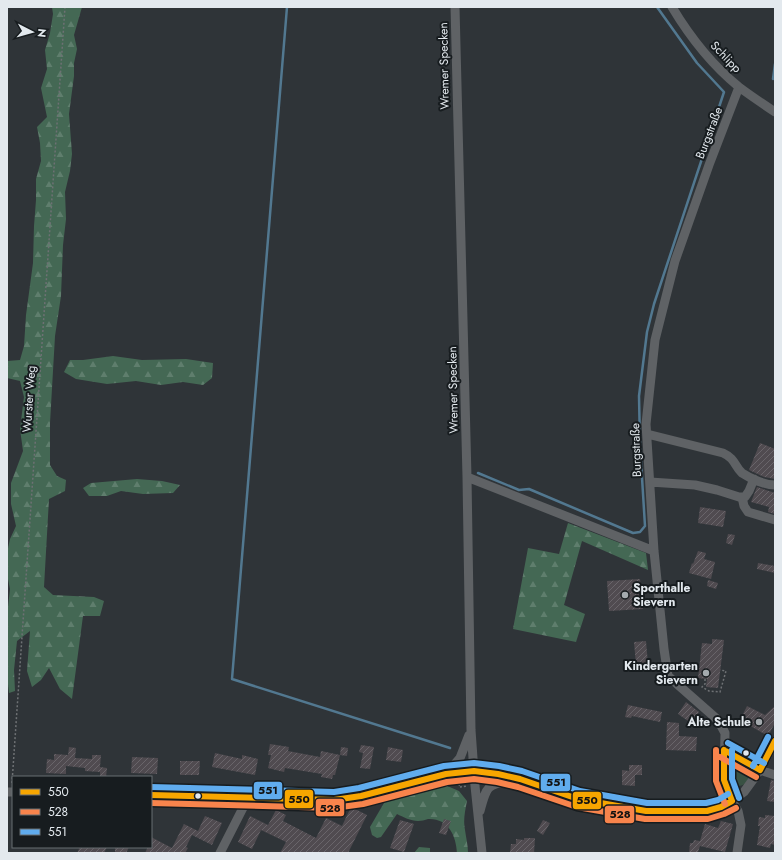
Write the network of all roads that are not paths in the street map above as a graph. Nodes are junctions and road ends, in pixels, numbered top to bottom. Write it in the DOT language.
graph roads {
  1 [pos="454,7"];
  2 [pos="672,7"];
  3 [pos="739,87"];
  4 [pos="775,112"];
  5 [pos="646,434"];
  6 [pos="467,477"];
  7 [pos="754,479"];
  8 [pos="650,482"];
  9 [pos="775,485"];
  10 [pos="742,497"];
  11 [pos="775,520"];
  12 [pos="654,551"];
  13 [pos="471,730"];
  14 [pos="775,741"];
  15 [pos="724,750"];
  16 [pos="760,770"];
  17 [pos="474,771"];
  18 [pos="446,774"];
  19 [pos="775,775"];
  20 [pos="520,779"];
  21 [pos="152,795"];
  22 [pos="248,798"];
  23 [pos="732,801"];
  24 [pos="478,816"];
  25 [pos="220,853"];
  26 [pos="482,853"];
  27 [pos="737,853"];
  1 -- 6 [label="street, Wremer Specken"];
  2 -- 3 [label="street, Schlipp"];
  3 -- 4 [label="street, Schlipp"];
  3 -- 5 [label="street, Burgstraße"];
  5 -- 7 [label="street"];
  5 -- 8 [label="street, Burgstraße"];
  6 -- 12 [label="street"];
  6 -- 13 [label="street, Wremer Specken"];
  7 -- 9 [label="street"];
  7 -- 10 [label="street"];
  8 -- 10 [label="street"];
  8 -- 12 [label="street, Burgstraße"];
  10 -- 11 [label="street"];
  12 -- 15 [label="street, Burgstraße"];
  13 -- 17 [label="street, Wremer Specken"];
  13 -- 18 [label="street"];
  14 -- 16 [label="street"];
  15 -- 16 [label="street"];
  15 -- 23 [label="street, Burgstraße"];
  16 -- 19 [label="street"];
  16 -- 23 [label="street"];
  17 -- 18 [label="street"];
  17 -- 20 [label="street"];
  17 -- 24 [label="street, Wremer Specken"];
  18 -- 22 [label="street"];
  20 -- 23 [label="street"];
  20 -- 24 [label="street"];
  21 -- 22 [label="street"];
  22 -- 25 [label="street"];
  23 -- 27 [label="street, Burgstraße"];
  24 -- 26 [label="street, Wremer Specken"];
}
